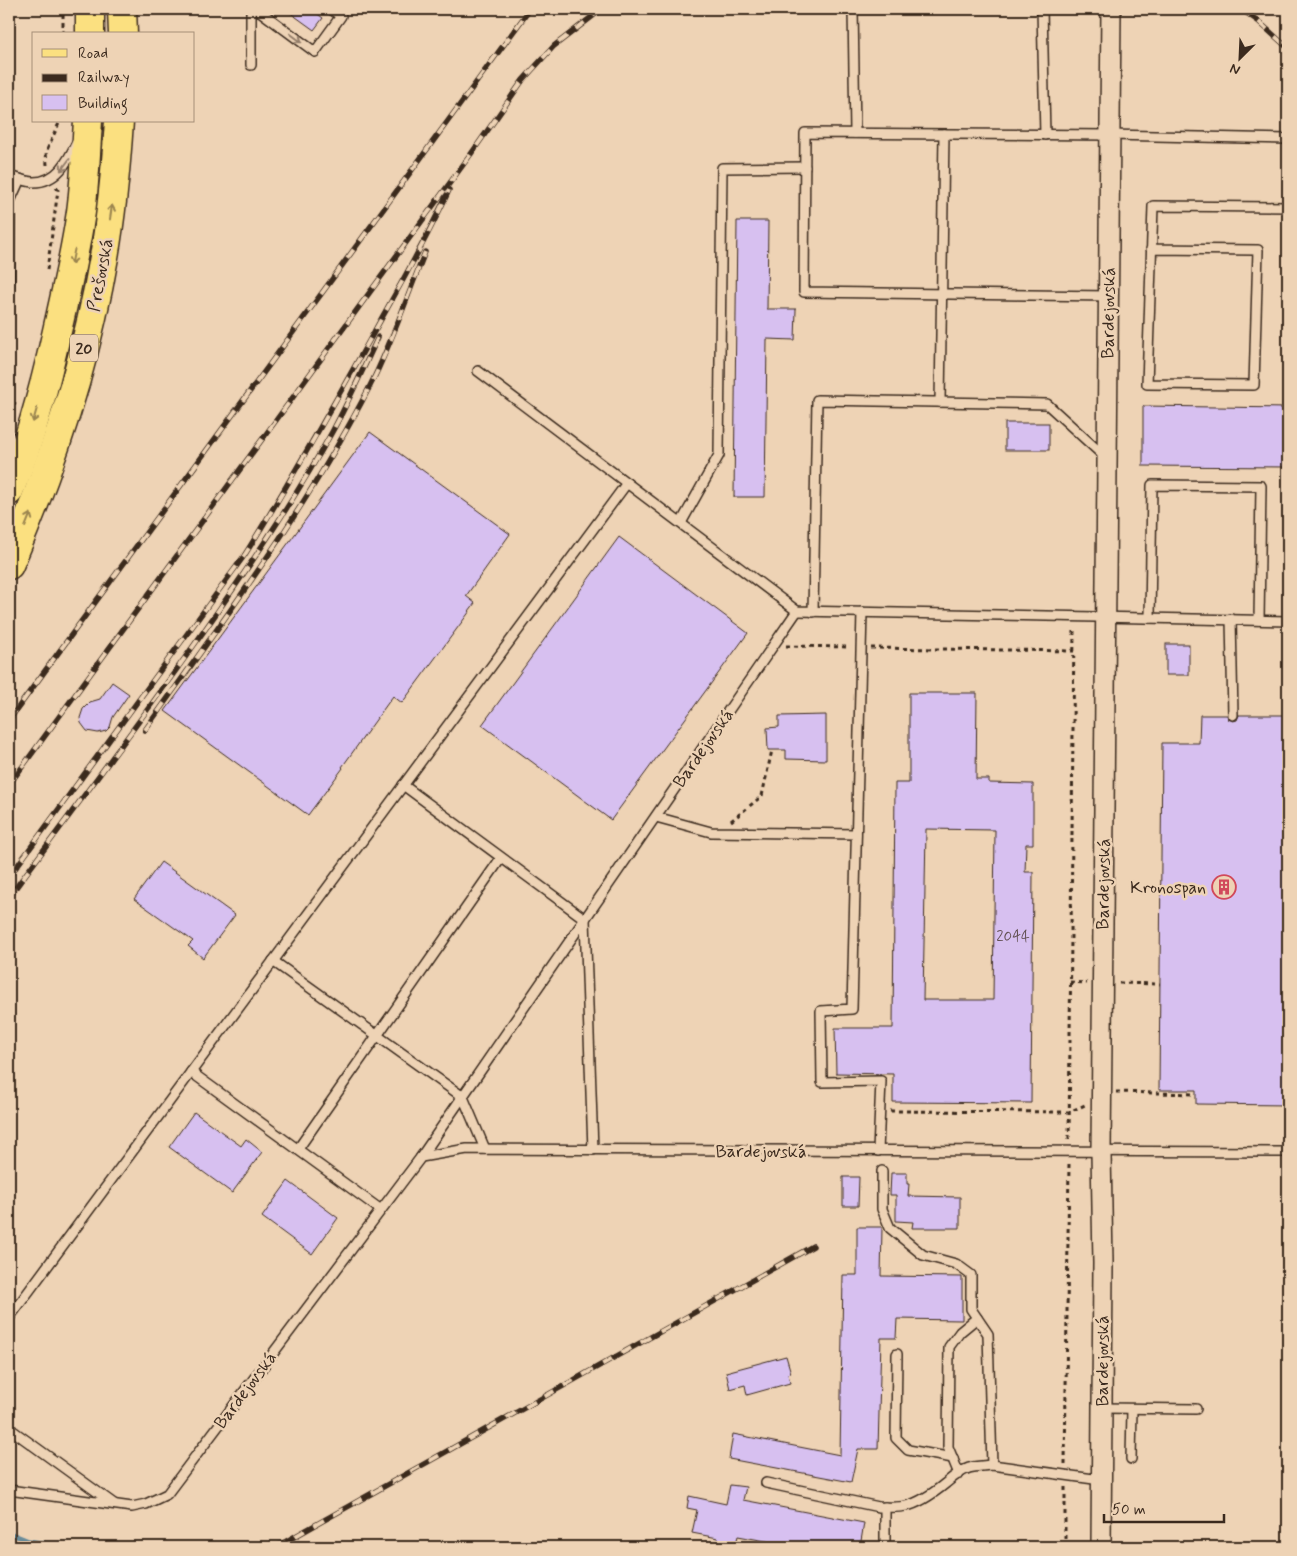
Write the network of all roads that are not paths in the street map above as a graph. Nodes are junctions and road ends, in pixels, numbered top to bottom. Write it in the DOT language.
graph roads {
  1 [pos="90,9"];
  2 [pos="122,9"];
  3 [pos="251,9"];
  4 [pos="257,9"];
  5 [pos="331,9"];
  6 [pos="852,9"];
  7 [pos="1042,9"];
  8 [pos="1111,9"];
  9 [pos="90,32"];
  10 [pos="123,32"];
  11 [pos="251,65"];
  12 [pos="87,122"];
  13 [pos="87,122"];
  14 [pos="119,122"];
  15 [pos="855,134"];
  16 [pos="944,134"];
  17 [pos="1045,135"];
  18 [pos="1110,135"];
  19 [pos="1288,138"];
  20 [pos="805,167"];
  21 [pos="9,176"];
  22 [pos="20,179"];
  23 [pos="10,201"];
  24 [pos="1288,207"];
  25 [pos="1151,249"];
  26 [pos="9,280"];
  27 [pos="9,286"];
  28 [pos="942,294"];
  29 [pos="1109,296"];
  30 [pos="478,370"];
  31 [pos="940,402"];
  32 [pos="9,435"];
  33 [pos="1107,459"];
  34 [pos="12,483"];
  35 [pos="627,483"];
  36 [pos="681,523"];
  37 [pos="9,564"];
  38 [pos="797,611"];
  39 [pos="813,612"];
  40 [pos="862,612"];
  41 [pos="1106,617"];
  42 [pos="1150,618"];
  43 [pos="1232,619"];
  44 [pos="1259,620"];
  45 [pos="1288,621"];
  46 [pos="1233,715"];
  47 [pos="403,785"];
  48 [pos="656,816"];
  49 [pos="856,834"];
  50 [pos="501,858"];
  51 [pos="585,920"];
  52 [pos="273,960"];
  53 [pos="378,1035"];
  54 [pos="191,1072"];
  55 [pos="463,1097"];
  56 [pos="485,1149"];
  57 [pos="298,1150"];
  58 [pos="594,1150"];
  59 [pos="878,1151"];
  60 [pos="1101,1152"];
  61 [pos="1288,1152"];
  62 [pos="421,1157"];
  63 [pos="882,1171"];
  64 [pos="381,1210"];
  65 [pos="9,1318"];
  66 [pos="977,1318"];
  67 [pos="897,1354"];
  68 [pos="1102,1408"];
  69 [pos="1132,1408"];
  70 [pos="1196,1409"];
  71 [pos="9,1428"];
  72 [pos="953,1458"];
  73 [pos="1131,1459"];
  74 [pos="992,1465"];
  75 [pos="959,1474"];
  76 [pos="1101,1480"];
  77 [pos="766,1482"];
  78 [pos="9,1490"];
  79 [pos="115,1504"];
  80 [pos="885,1507"];
  81 [pos="885,1547"];
  82 [pos="1101,1547"];
  1 -- 9 [label="main road"];
  2 -- 10 [label="main road"];
  3 -- 11 [label="lane"];
  4 -- 5 [label="lane, one-way"];
  6 -- 15 [label="lane"];
  7 -- 17 [label="lane"];
  8 -- 18 [label="street, Bardejovská"];
  12 -- 22 [label="lane, Prešovská, one-way"];
  13 -- 34 [label="main road, Prešovská / 20, one-way"];
  37 -- 14 [label="main road, Prešovská / 20, one-way"];
  15 -- 16 [label="lane"];
  15 -- 20 [label="lane"];
  16 -- 17 [label="lane"];
  16 -- 28 [label="lane"];
  17 -- 18 [label="lane"];
  18 -- 19 [label="lane"];
  18 -- 29 [label="street, Bardejovská"];
  20 -- 28 [label="lane"];
  20 -- 36 [label="lane"];
  21 -- 22 [label="lane"];
  22 -- 23 [label="lane"];
  23 -- 26 [label="lane"];
  24 -- 25 [label="lane"];
  25 -- 25 [label="lane"];
  26 -- 27 [label="lane"];
  28 -- 29 [label="lane"];
  28 -- 31 [label="lane"];
  29 -- 33 [label="street, Bardejovská"];
  30 -- 35 [label="lane"];
  31 -- 33 [label="lane"];
  31 -- 39 [label="lane"];
  32 -- 34 [label="lane"];
  33 -- 41 [label="street, Bardejovská"];
  35 -- 36 [label="lane"];
  35 -- 47 [label="lane"];
  36 -- 38 [label="lane"];
  38 -- 39 [label="lane"];
  38 -- 48 [label="lane, Bardejovská"];
  39 -- 40 [label="lane"];
  40 -- 41 [label="lane"];
  40 -- 49 [label="lane"];
  41 -- 42 [label="lane"];
  41 -- 60 [label="street, Bardejovská"];
  42 -- 43 [label="lane"];
  42 -- 44 [label="lane"];
  43 -- 44 [label="lane"];
  43 -- 46 [label="lane"];
  44 -- 45 [label="lane"];
  47 -- 50 [label="lane"];
  47 -- 52 [label="lane"];
  48 -- 49 [label="lane"];
  48 -- 51 [label="lane, Bardejovská"];
  49 -- 59 [label="lane"];
  50 -- 51 [label="lane"];
  50 -- 53 [label="lane"];
  51 -- 55 [label="lane, Bardejovská"];
  51 -- 58 [label="lane"];
  52 -- 53 [label="lane"];
  52 -- 54 [label="lane"];
  53 -- 55 [label="lane"];
  53 -- 57 [label="lane"];
  54 -- 57 [label="lane"];
  54 -- 65 [label="lane"];
  55 -- 56 [label="lane"];
  55 -- 62 [label="lane, Bardejovská"];
  56 -- 58 [label="lane, Bardejovská"];
  56 -- 62 [label="lane, Bardejovská"];
  57 -- 64 [label="lane"];
  58 -- 59 [label="lane, Bardejovská"];
  59 -- 60 [label="lane, Bardejovská"];
  60 -- 61 [label="lane, Bardejovská"];
  60 -- 68 [label="street, Bardejovská"];
  62 -- 64 [label="lane, Bardejovská"];
  63 -- 66 [label="lane"];
  64 -- 79 [label="lane, Bardejovská"];
  66 -- 72 [label="lane"];
  66 -- 74 [label="lane"];
  67 -- 72 [label="lane"];
  68 -- 69 [label="lane"];
  68 -- 76 [label="street, Bardejovská"];
  69 -- 70 [label="lane"];
  69 -- 73 [label="lane"];
  71 -- 79 [label="lane"];
  72 -- 75 [label="lane"];
  74 -- 75 [label="lane"];
  74 -- 76 [label="lane"];
  75 -- 80 [label="lane"];
  76 -- 82 [label="street, Bardejovská"];
  77 -- 80 [label="lane"];
  78 -- 79 [label="lane, Bardejovská"];
  80 -- 81 [label="lane"];
}
